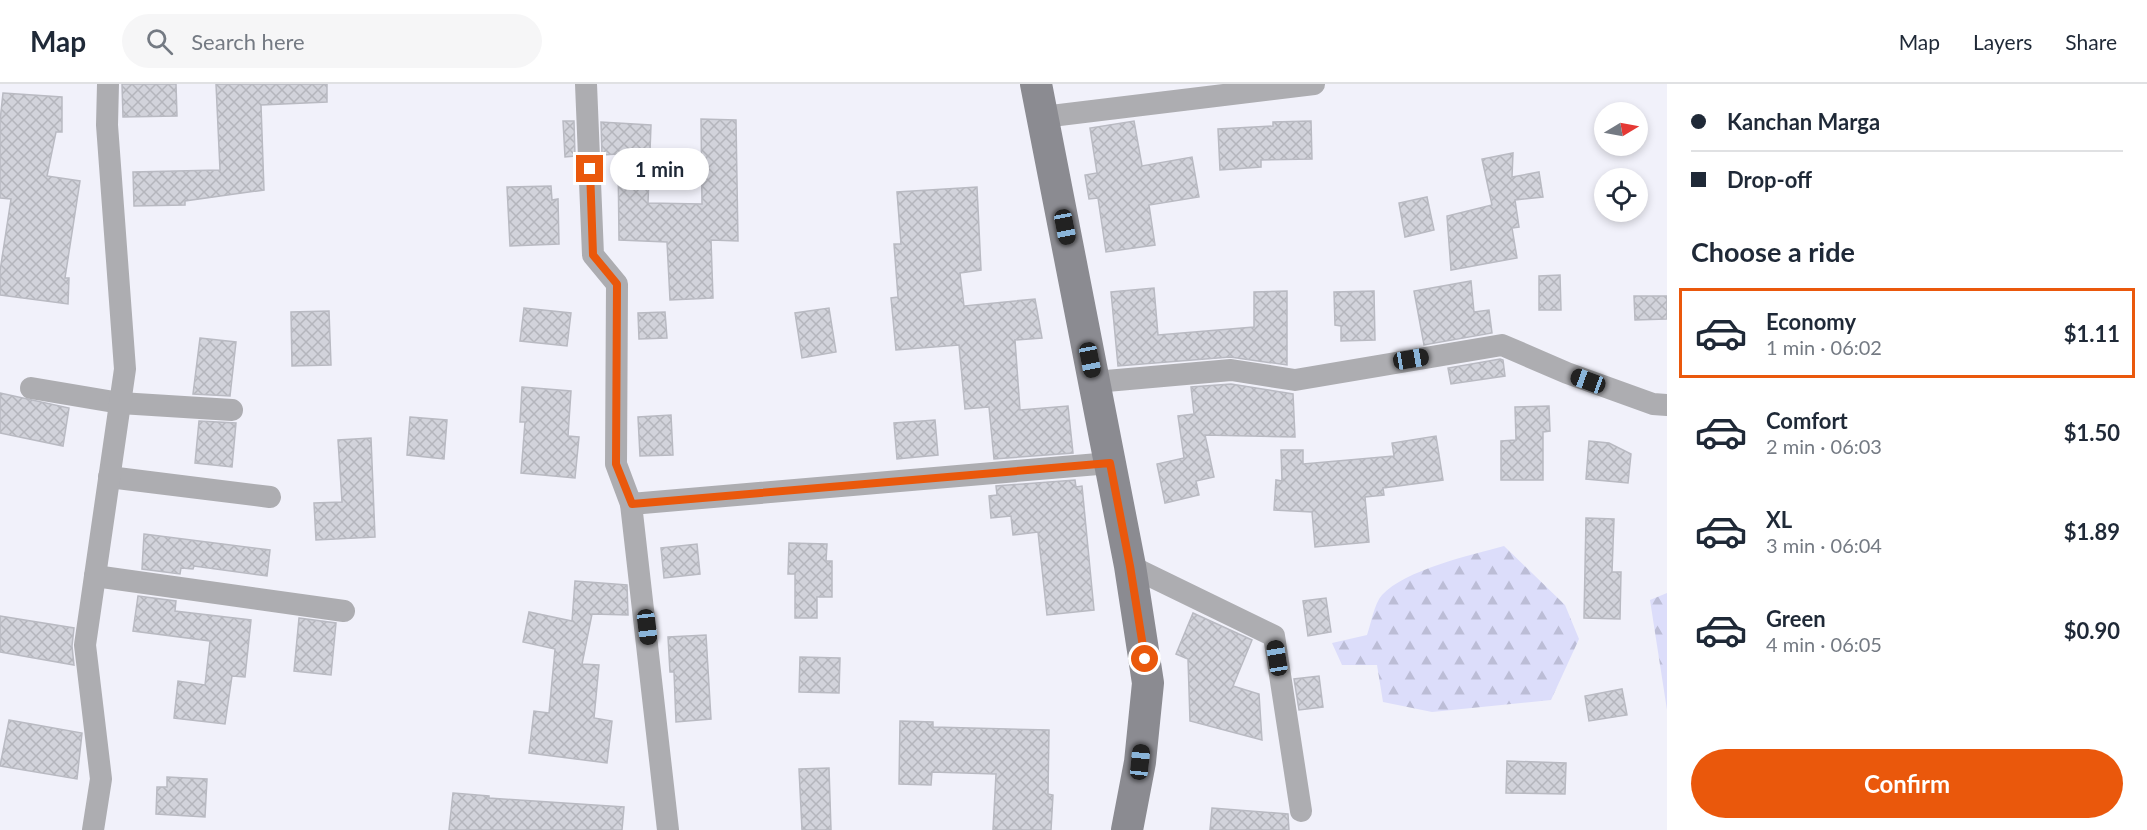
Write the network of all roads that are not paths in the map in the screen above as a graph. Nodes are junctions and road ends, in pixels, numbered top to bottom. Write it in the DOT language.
graph roads {
  1 [pos="108,84"];
  2 [pos="586,84"];
  3 [pos="1036,84"];
  4 [pos="1314,84"];
  5 [pos="1043,117"];
  6 [pos="1095,382"];
  7 [pos="31,388"];
  8 [pos="120,403"];
  9 [pos="1667,405"];
  10 [pos="232,410"];
  11 [pos="1110,463"];
  12 [pos="109,477"];
  13 [pos="270,497"];
  14 [pos="632,504"];
  15 [pos="1130,566"];
  16 [pos="94,576"];
  17 [pos="344,611"];
  18 [pos="1301,811"];
  19 [pos="93,830"];
  20 [pos="668,830"];
  21 [pos="1127,830"];
  1 -- 8 [label="street"];
  2 -- 14 [label="street"];
  3 -- 5 [label="main road"];
  4 -- 5 [label="street"];
  5 -- 6 [label="main road"];
  6 -- 9 [label="street"];
  6 -- 11 [label="main road"];
  7 -- 8 [label="street"];
  8 -- 10 [label="street"];
  8 -- 12 [label="street"];
  11 -- 14 [label="street"];
  11 -- 15 [label="main road"];
  12 -- 13 [label="street"];
  12 -- 16 [label="street"];
  14 -- 20 [label="street"];
  15 -- 18 [label="street"];
  15 -- 21 [label="main road"];
  16 -- 17 [label="street"];
  16 -- 19 [label="street"];
}
